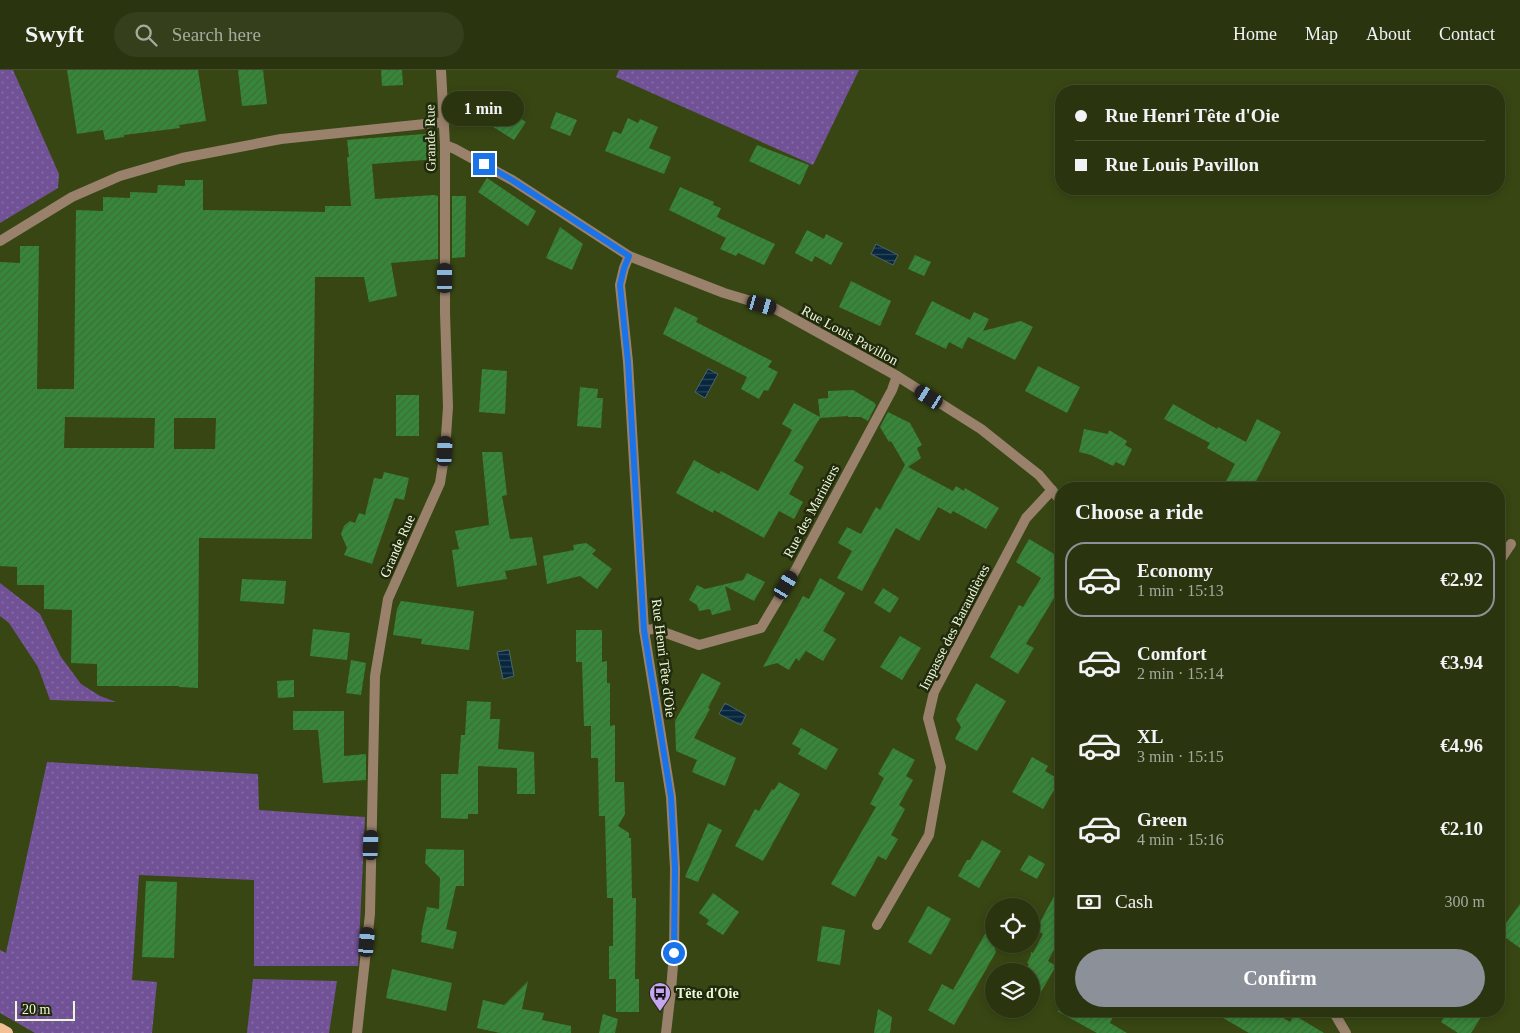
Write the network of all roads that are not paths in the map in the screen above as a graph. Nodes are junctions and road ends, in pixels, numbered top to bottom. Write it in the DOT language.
graph roads {
  1 [pos="441,70"];
  2 [pos="444,122"];
  3 [pos="445,145"];
  4 [pos="0,241"];
  5 [pos="629,256"];
  6 [pos="897,376"];
  7 [pos="1052,490"];
  8 [pos="1055,494"];
  9 [pos="1510,544"];
  10 [pos="1505,552"];
  11 [pos="644,630"];
  12 [pos="878,925"];
  13 [pos="1337,1017"];
  14 [pos="0,1029"];
  15 [pos="7,1033"];
  16 [pos="357,1033"];
  17 [pos="666,1033"];
  18 [pos="1346,1033"];
  1 -- 2 [label="street, Grande Rue"];
  2 -- 3 [label="street, Grande Rue"];
  2 -- 4 [label="street"];
  3 -- 5 [label="street, Rue Louis Pavillon"];
  3 -- 16 [label="street, Grande Rue"];
  5 -- 6 [label="street, Rue Louis Pavillon"];
  5 -- 11 [label="street, Rue Henri Tête d'Oie"];
  6 -- 7 [label="street, Rue Louis Pavillon"];
  6 -- 11 [label="street, Rue des Mariniers"];
  7 -- 8 [label="street, Rue Louis Pavillon"];
  7 -- 12 [label="street, Impasse des Baraudières"];
  9 -- 10 [label="street"];
  11 -- 17 [label="street, Rue Henri Tête d'Oie"];
  13 -- 18 [label="street"];
  14 -- 15 [label="main road"];
}
